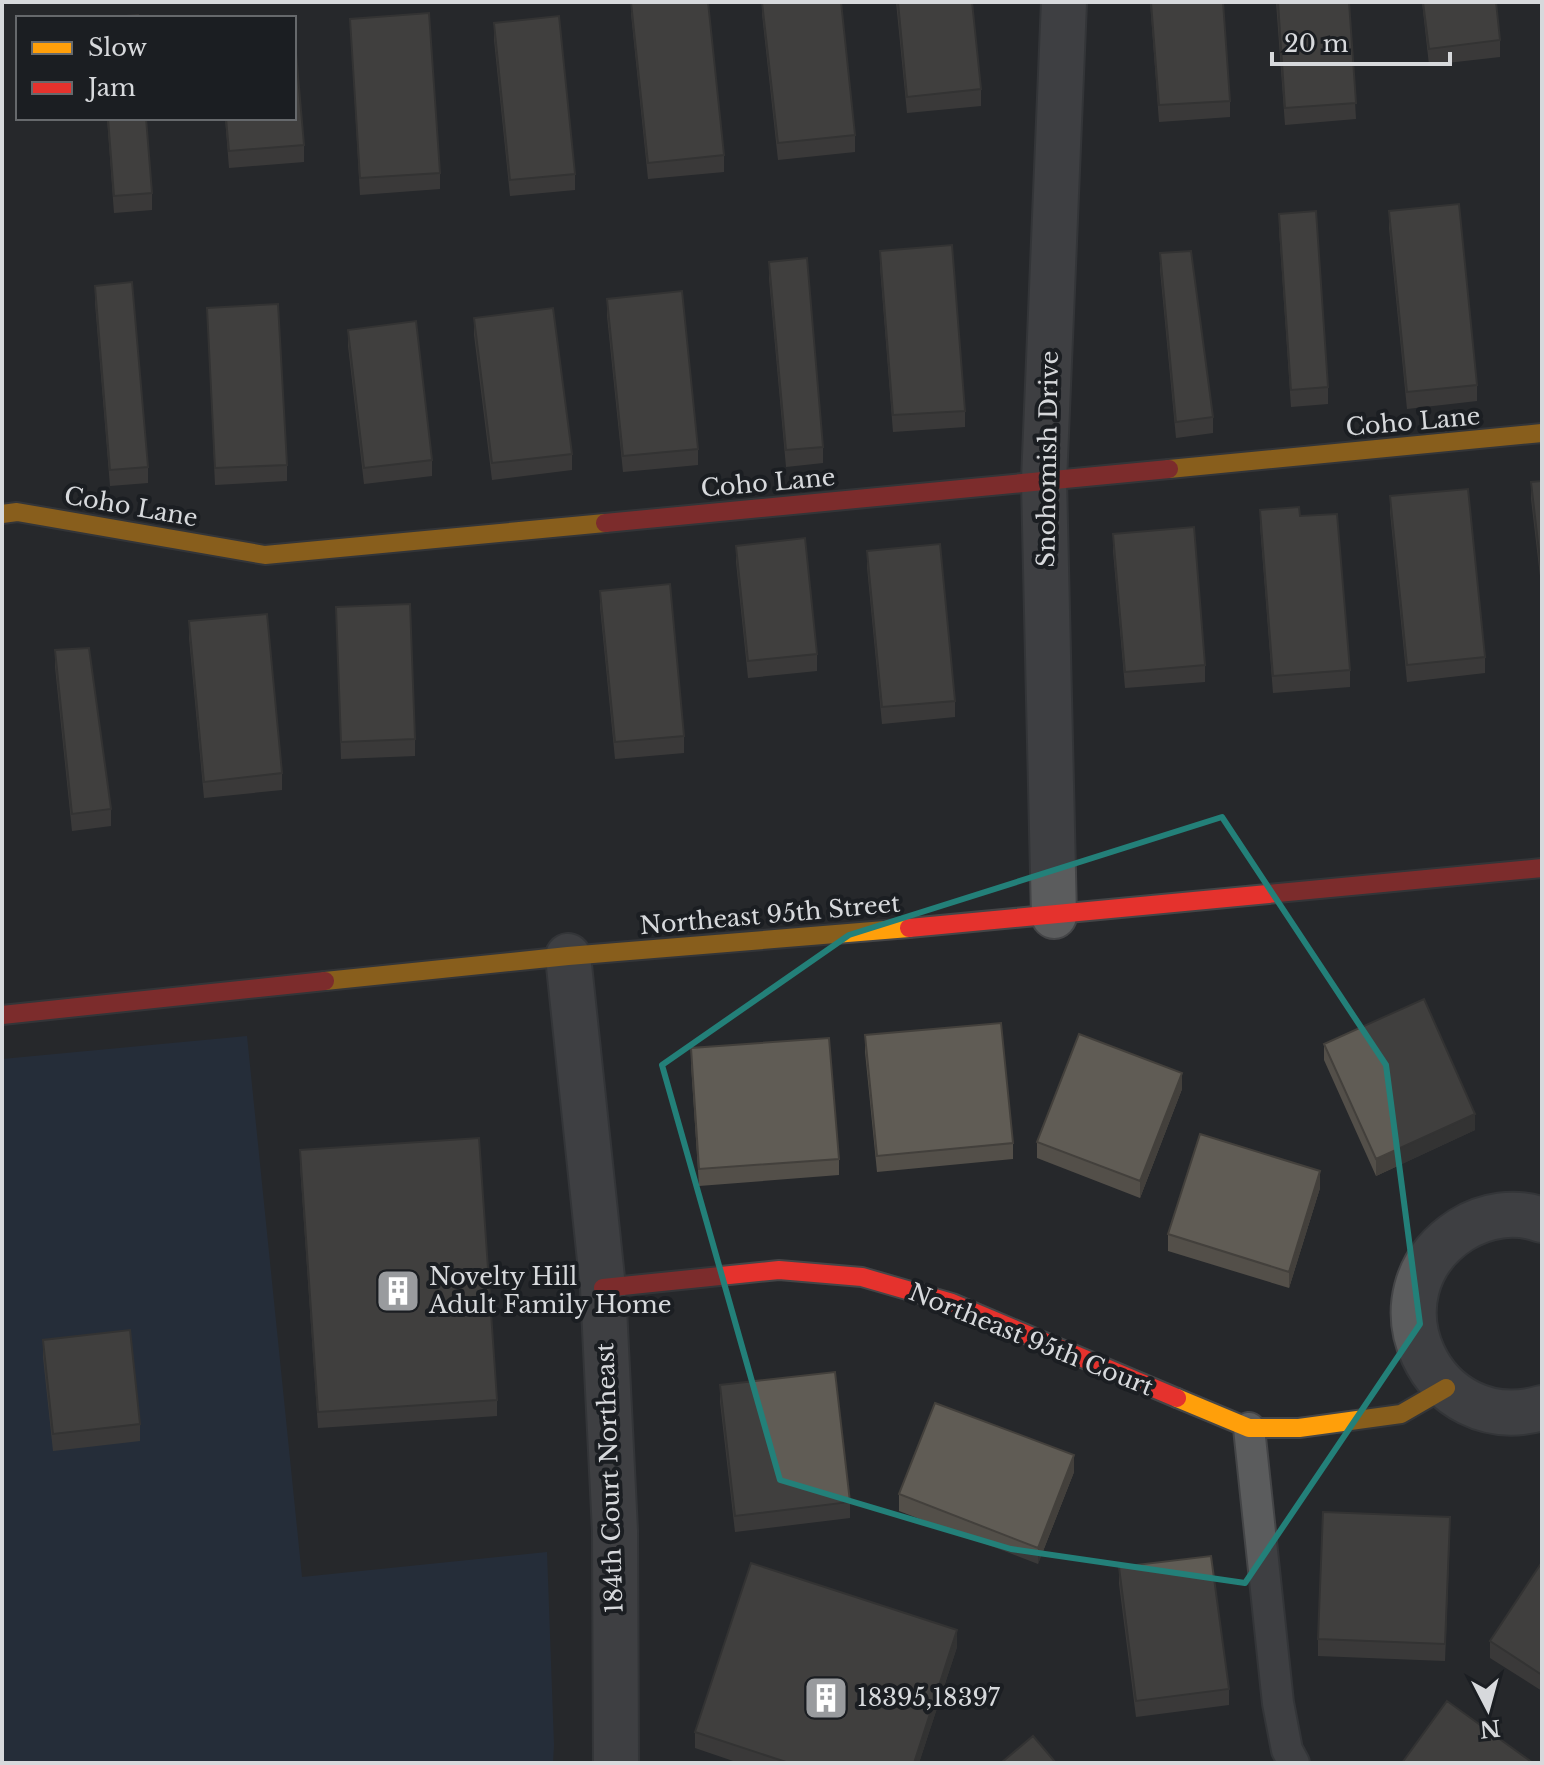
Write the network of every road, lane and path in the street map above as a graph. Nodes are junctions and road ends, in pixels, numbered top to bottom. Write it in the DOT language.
graph roads {
  1 [pos="1064,2"];
  2 [pos="1542,433"];
  3 [pos="1044,481"];
  4 [pos="2,514"];
  5 [pos="1542,868"];
  6 [pos="1054,916"];
  7 [pos="568,956"];
  8 [pos="2,1015"];
  9 [pos="1542,1220"];
  10 [pos="603,1288"];
  11 [pos="1446,1388"];
  12 [pos="1542,1408"];
  13 [pos="1249,1428"];
  14 [pos="616,1763"];
  15 [pos="1294,1763"];
  1 -- 3 [label="street, Snohomish Drive"];
  2 -- 3 [label="street, Coho Lane"];
  3 -- 4 [label="street, Coho Lane"];
  3 -- 6 [label="street, Snohomish Drive"];
  5 -- 6 [label="street, Northeast 95th Street"];
  6 -- 7 [label="street, Northeast 95th Street"];
  7 -- 8 [label="street, Northeast 95th Street"];
  7 -- 10 [label="street, 184th Court Northeast"];
  9 -- 11 [label="street"];
  10 -- 13 [label="street, Northeast 95th Court"];
  10 -- 14 [label="street, 184th Court Northeast"];
  11 -- 12 [label="street"];
  11 -- 13 [label="street, Northeast 95th Court"];
  13 -- 15 [label="lane"];
}
